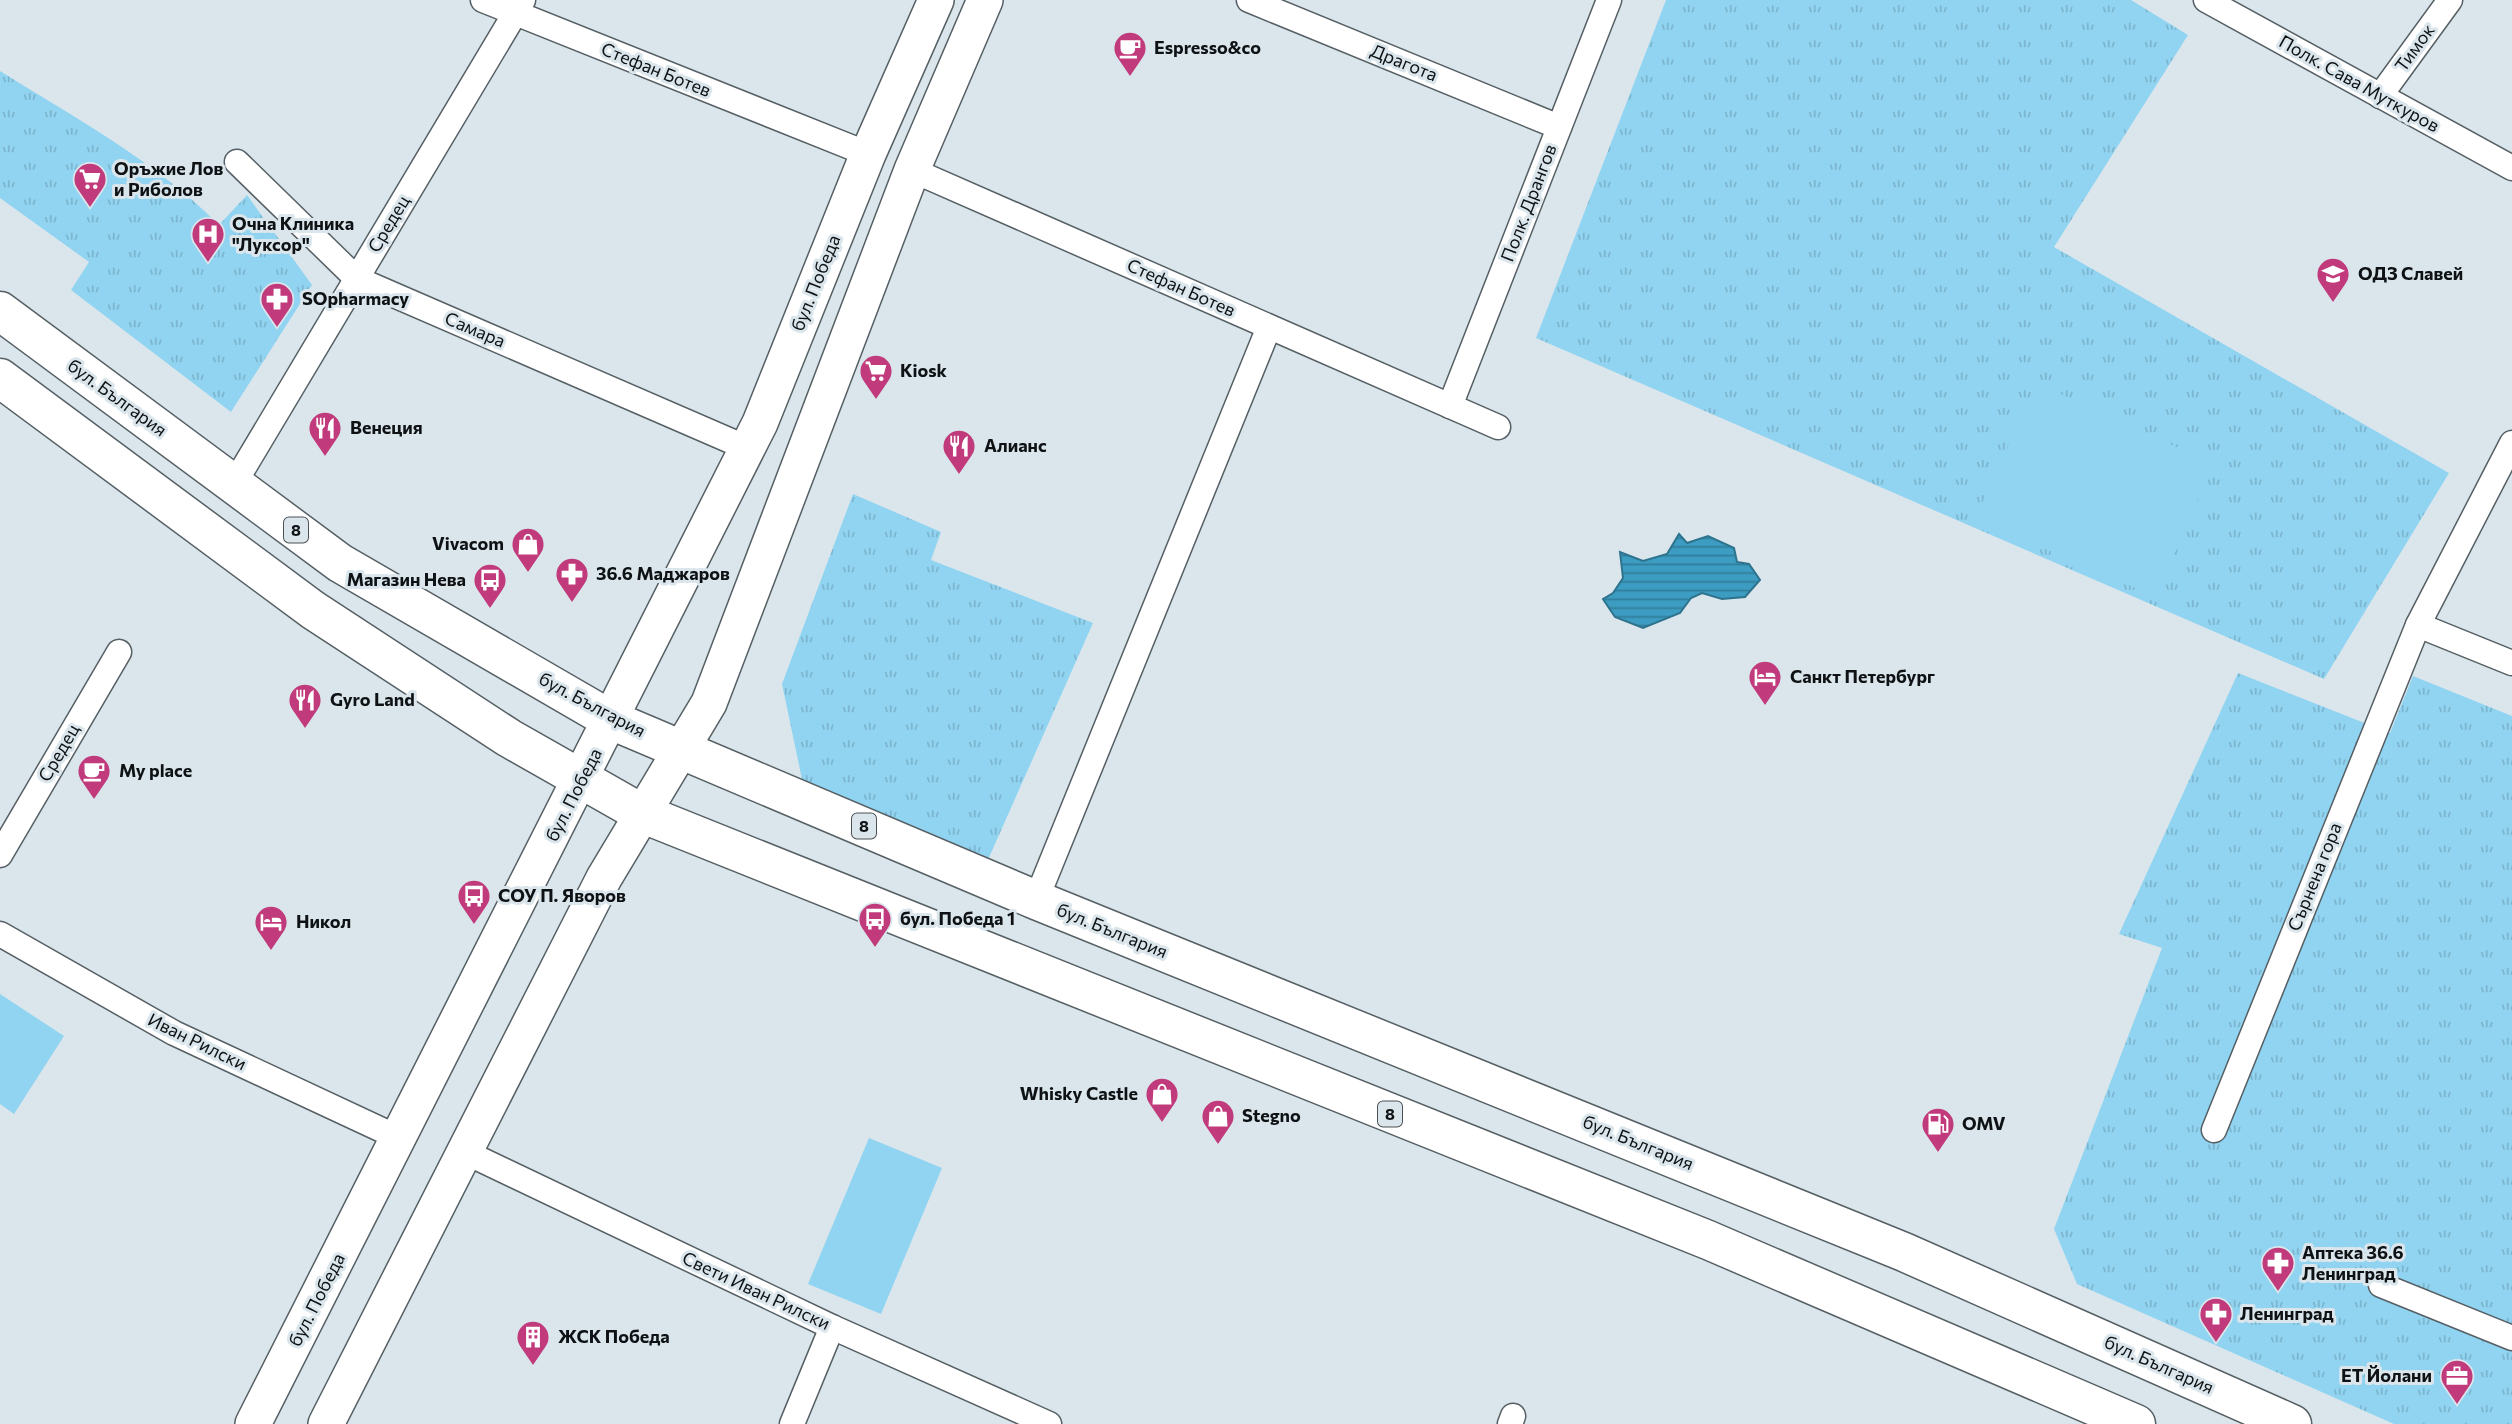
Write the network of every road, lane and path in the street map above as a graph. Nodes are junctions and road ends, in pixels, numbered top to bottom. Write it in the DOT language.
graph roads {
  1 [pos="483,0"];
  2 [pos="936,0"];
  3 [pos="985,0"];
  4 [pos="1249,0"];
  5 [pos="1609,0"];
  6 [pos="2206,0"];
  7 [pos="2450,0"];
  8 [pos="519,7"];
  9 [pos="2380,96"];
  10 [pos="1559,127"];
  11 [pos="868,154"];
  12 [pos="237,162"];
  13 [pos="2512,168"];
  14 [pos="912,170"];
  15 [pos="357,279"];
  16 [pos="0,311"];
  17 [pos="1269,327"];
  18 [pos="0,378"];
  19 [pos="1450,406"];
  20 [pos="1498,427"];
  21 [pos="2512,443"];
  22 [pos="747,449"];
  23 [pos="234,484"];
  24 [pos="2418,625"];
  25 [pos="119,652"];
  26 [pos="2512,663"];
  27 [pos="611,719"];
  28 [pos="681,749"];
  29 [pos="581,781"];
  30 [pos="641,813"];
  31 [pos="0,855"];
  32 [pos="1036,900"];
  33 [pos="0,934"];
  34 [pos="2214,1130"];
  35 [pos="399,1138"];
  36 [pos="465,1152"];
  37 [pos="2381,1285"];
  38 [pos="832,1327"];
  39 [pos="2512,1338"];
  40 [pos="254,1424"];
  41 [pos="326,1424"];
  42 [pos="792,1424"];
  43 [pos="1049,1424"];
  44 [pos="2136,1424"];
  45 [pos="2292,1424"];
  1 -- 8 [label="street, Стефан Ботев"];
  2 -- 11 [label="main road, бул. Победа"];
  3 -- 14 [label="main road"];
  4 -- 10 [label="street, Драгота"];
  5 -- 10 [label="street, Полк. Дрангов"];
  6 -- 9 [label="street, Полк. Сава Муткуров"];
  7 -- 9 [label="street, Тимок"];
  8 -- 11 [label="street, Стефан Ботев"];
  8 -- 15 [label="street, Средец"];
  9 -- 13 [label="street, Полк. Сава Муткуров"];
  10 -- 19 [label="street, Полк. Дрангов"];
  11 -- 22 [label="main road, бул. Победа"];
  12 -- 15 [label="street, Самара"];
  14 -- 17 [label="street, Стефан Ботев"];
  14 -- 28 [label="main road"];
  15 -- 22 [label="street, Самара"];
  15 -- 23 [label="street, Средец"];
  16 -- 23 [label="main road, бул. България / 8"];
  17 -- 19 [label="street, Стефан Ботев"];
  17 -- 32 [label="street"];
  18 -- 29 [label="main road, 8"];
  19 -- 20 [label="street, Стефан Ботев"];
  21 -- 24 [label="street, Сърнена гора"];
  22 -- 27 [label="main road, бул. Победа"];
  23 -- 27 [label="main road, бул. България / 8"];
  24 -- 26 [label="street"];
  24 -- 34 [label="street, Сърнена гора"];
  25 -- 31 [label="street, Средец"];
  27 -- 28 [label="main road, бул. България / 8"];
  27 -- 29 [label="main road, бул. Победа"];
  28 -- 30 [label="main road"];
  28 -- 32 [label="main road, бул. България / 8"];
  29 -- 30 [label="main road, 8"];
  29 -- 35 [label="main road, бул. Победа"];
  30 -- 36 [label="main road"];
  30 -- 44 [label="main road, 8"];
  32 -- 45 [label="main road, бул. България / 8"];
  33 -- 35 [label="street, Иван Рилски"];
  35 -- 40 [label="main road, бул. Победа"];
  36 -- 38 [label="street, Свети Иван Рилски"];
  36 -- 41 [label="main road"];
  37 -- 39 [label="street"];
  38 -- 42 [label="street"];
  38 -- 43 [label="street, Свети Иван Рилски"];
}
